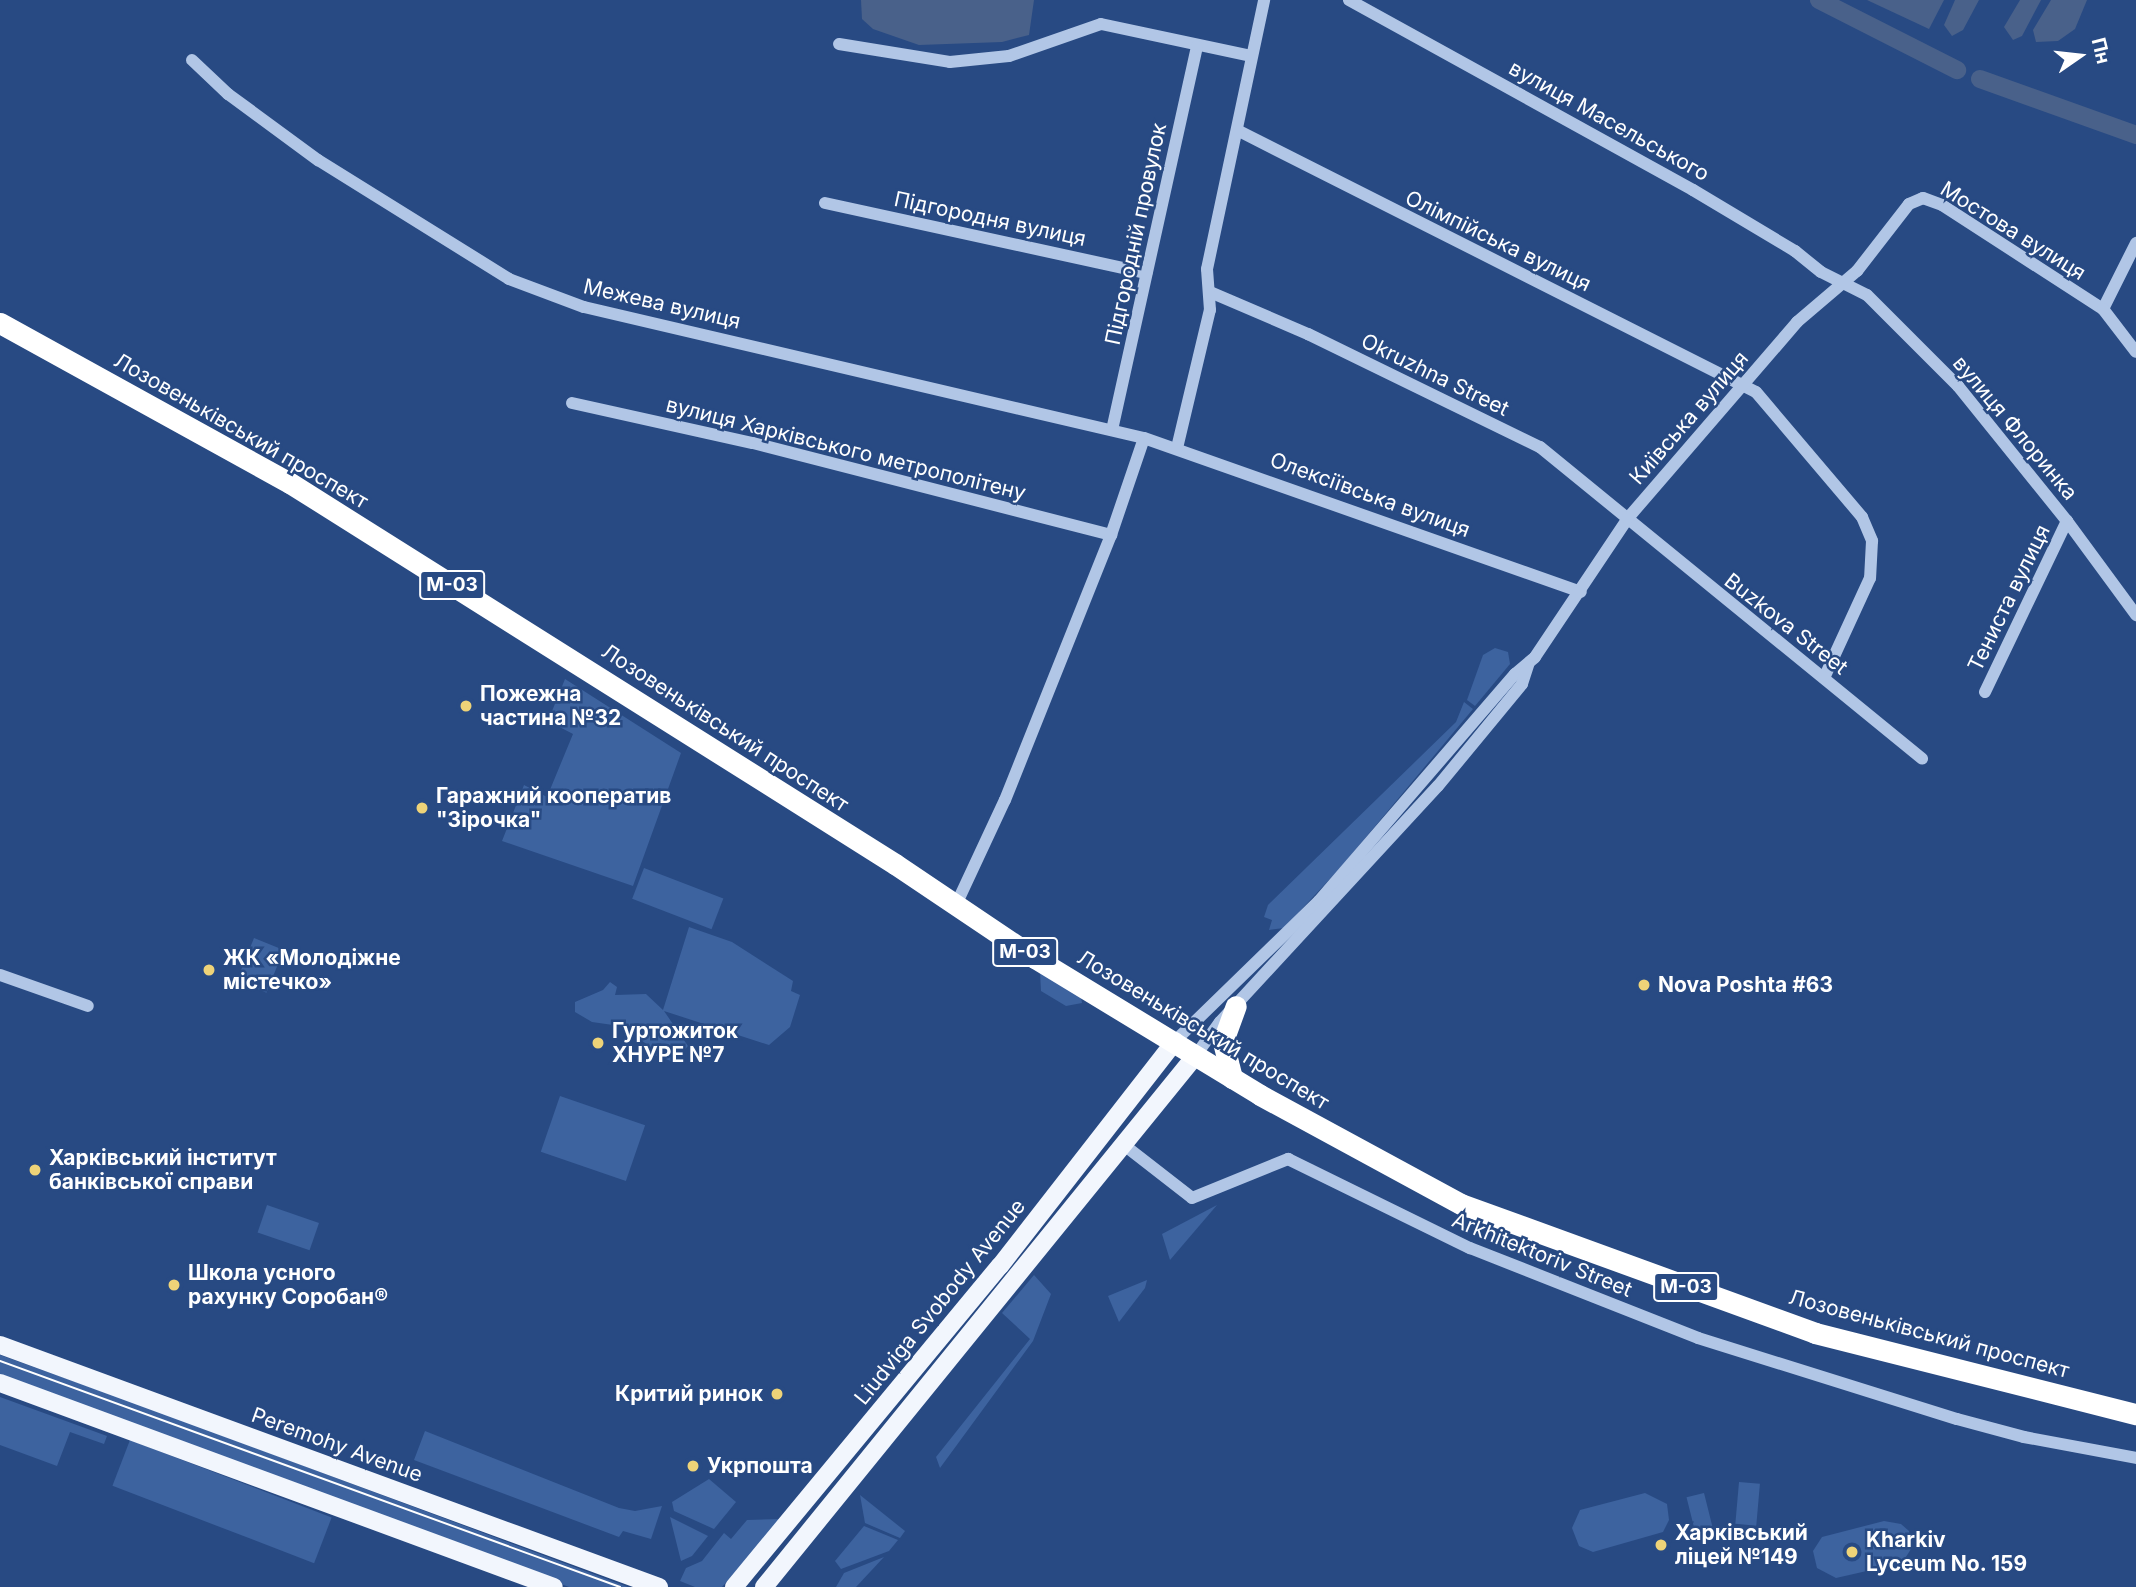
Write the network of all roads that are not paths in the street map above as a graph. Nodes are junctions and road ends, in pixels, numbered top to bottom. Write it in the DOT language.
graph roads {
  1 [pos="1264,0"];
  2 [pos="1349,0"];
  3 [pos="839,44"];
  4 [pos="1197,46"];
  5 [pos="1251,56"];
  6 [pos="192,60"];
  7 [pos="1237,130"];
  8 [pos="825,203"];
  9 [pos="2136,243"];
  10 [pos="1146,273"];
  11 [pos="1844,285"];
  12 [pos="1210,292"];
  13 [pos="2102,309"];
  14 [pos="0,323"];
  15 [pos="2136,352"];
  16 [pos="1744,384"];
  17 [pos="572,403"];
  18 [pos="1112,429"];
  19 [pos="1144,439"];
  20 [pos="1177,448"];
  21 [pos="1628,518"];
  22 [pos="2067,521"];
  23 [pos="1111,535"];
  24 [pos="1581,592"];
  25 [pos="2136,615"];
  26 [pos="1528,665"];
  27 [pos="1824,678"];
  28 [pos="1985,692"];
  29 [pos="1922,759"];
  30 [pos="955,907"];
  31 [pos="1264,956"];
  32 [pos="1276,965"];
  33 [pos="0,975"];
  34 [pos="88,1006"];
  35 [pos="1236,1006"];
  36 [pos="1175,1041"];
  37 [pos="1196,1055"];
  38 [pos="1232,1078"];
  39 [pos="1124,1145"];
  40 [pos="0,1345"];
  41 [pos="0,1383"];
  42 [pos="2136,1414"];
  43 [pos="2136,1458"];
  44 [pos="790,1556"];
  45 [pos="548,1585"];
  46 [pos="659,1587"];
  47 [pos="734,1587"];
  48 [pos="764,1587"];
  49 [pos="772,1587"];
  1 -- 5 [label="street"];
  2 -- 11 [label="street, вулиця Масельського"];
  3 -- 4 [label="street"];
  4 -- 5 [label="street"];
  4 -- 10 [label="street, Підгородній провулок"];
  5 -- 7 [label="street"];
  6 -- 18 [label="street, Межева вулиця"];
  7 -- 12 [label="street"];
  7 -- 16 [label="street, Олімпійська вулиця"];
  8 -- 10 [label="street, Підгородня вулиця"];
  9 -- 13 [label="street"];
  10 -- 18 [label="street, Підгородній провулок"];
  11 -- 13 [label="street, Мостова вулиця"];
  11 -- 16 [label="street, Київська вулиця"];
  11 -- 22 [label="street, вулиця Флоринка"];
  12 -- 20 [label="street"];
  12 -- 21 [label="street, Okruzhna Street"];
  13 -- 15 [label="street, Мостова вулиця"];
  14 -- 30 [label="highway, Лозовеньківський проспект / М-03"];
  16 -- 21 [label="street, Київська вулиця"];
  16 -- 27 [label="street, Олімпійська вулиця"];
  17 -- 23 [label="street, вулиця Харківського метрополітену"];
  18 -- 19 [label="street, Межева вулиця"];
  19 -- 20 [label="street, Олексіївська вулиця"];
  19 -- 23 [label="street"];
  20 -- 24 [label="street, Олексіївська вулиця"];
  21 -- 24 [label="street, Київська вулиця"];
  21 -- 27 [label="street, Buzkova Street"];
  22 -- 25 [label="street, вулиця Флоринка"];
  22 -- 28 [label="street, Тениста вулиця"];
  23 -- 30 [label="street"];
  24 -- 26 [label="street, Київська вулиця"];
  26 -- 31 [label="street"];
  26 -- 32 [label="street"];
  27 -- 29 [label="street, Buzkova Street"];
  30 -- 36 [label="highway, Лозовеньківський проспект / М-03"];
  31 -- 32 [label="street"];
  31 -- 36 [label="street"];
  32 -- 35 [label="street"];
  33 -- 34 [label="street"];
  35 -- 37 [label="street"];
  35 -- 38 [label="highway"];
  36 -- 37 [label="highway, Лозовеньківський проспект / М-03"];
  36 -- 47 [label="main road, Liudviga Svobody Avenue"];
  37 -- 38 [label="highway, Лозовеньківський проспект / М-03"];
  37 -- 39 [label="main road, Liudviga Svobody Avenue"];
  38 -- 42 [label="highway, Лозовеньківський проспект / М-03"];
  39 -- 43 [label="street, Arkhitektoriv Street"];
  39 -- 44 [label="main road, Liudviga Svobody Avenue"];
  40 -- 46 [label="main road, Peremohy Avenue"];
  41 -- 45 [label="main road"];
  44 -- 48 [label="main road, Liudviga Svobody Avenue"];
  44 -- 49 [label="main road"];
}
